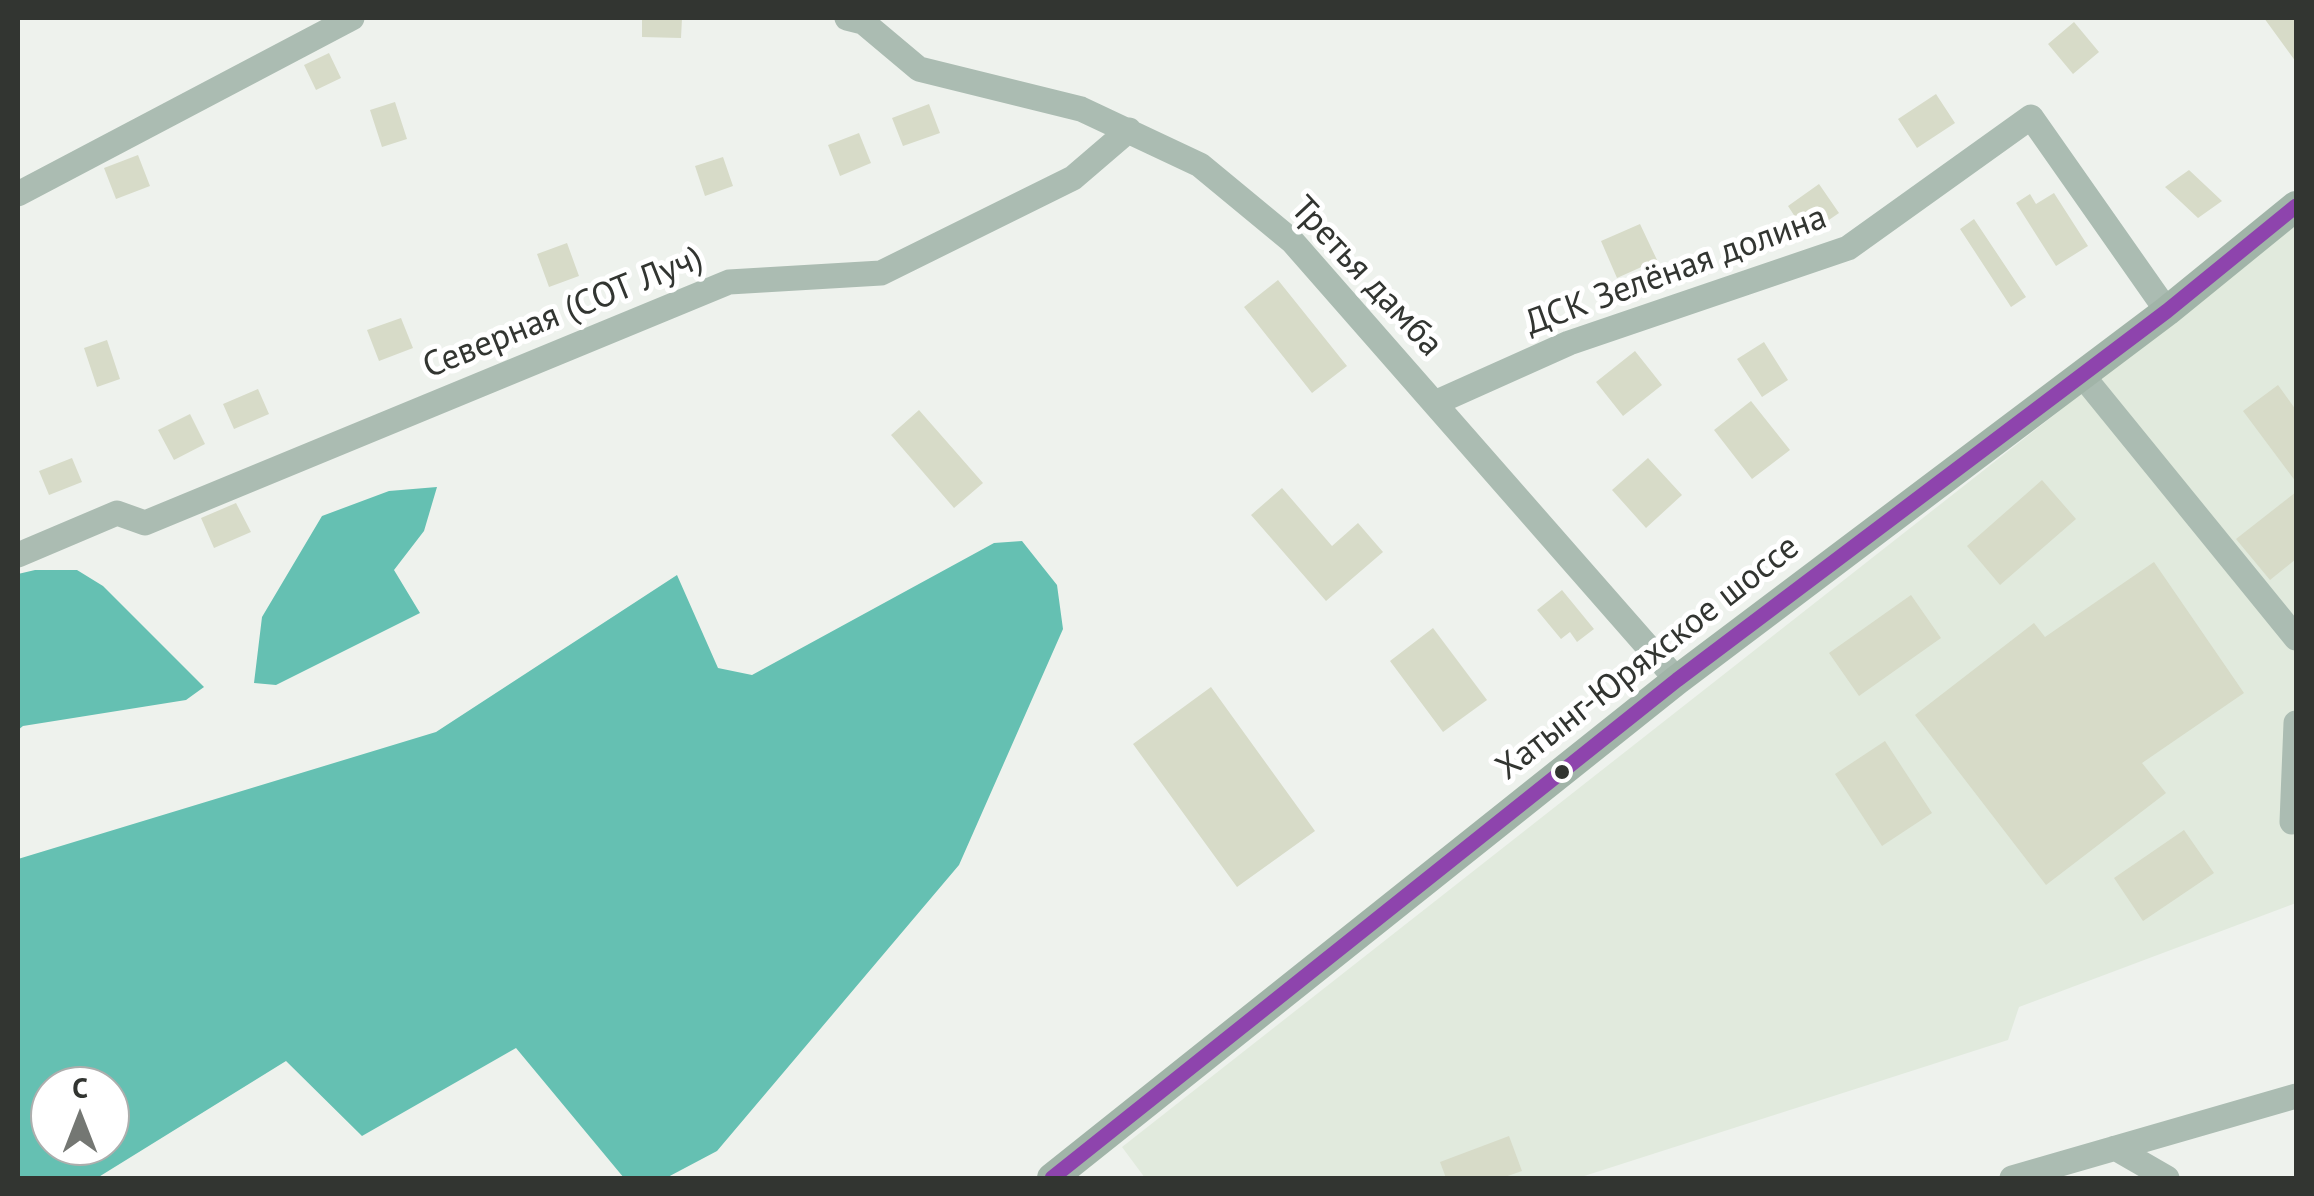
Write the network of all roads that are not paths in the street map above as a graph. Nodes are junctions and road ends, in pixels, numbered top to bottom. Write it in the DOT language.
graph roads {
  1 [pos="352,18"];
  2 [pos="857,19"];
  3 [pos="1129,130"];
  4 [pos="18,194"];
  5 [pos="2296,206"];
  6 [pos="2167,311"];
  7 [pos="2082,375"];
  8 [pos="1434,403"];
  9 [pos="18,555"];
  10 [pos="2296,638"];
  11 [pos="1677,680"];
  12 [pos="2296,723"];
  13 [pos="2292,822"];
  14 [pos="2296,1096"];
  15 [pos="2115,1148"];
  16 [pos="1052,1178"];
  17 [pos="2012,1178"];
  18 [pos="2167,1178"];
  1 -- 4 [label="street"];
  2 -- 3 [label="street, Третья дамба"];
  3 -- 8 [label="street, Третья дамба"];
  3 -- 9 [label="street, Северная (СОТ Луч)"];
  5 -- 6 [label="main road, Хатынг-Юряхское шоссе"];
  6 -- 7 [label="main road, Хатынг-Юряхское шоссе"];
  6 -- 8 [label="street, ДСК Зелёная долина"];
  7 -- 10 [label="street"];
  7 -- 11 [label="main road, Хатынг-Юряхское шоссе"];
  8 -- 11 [label="street, Третья дамба"];
  11 -- 16 [label="main road, Хатынг-Юряхское шоссе"];
  12 -- 13 [label="street"];
  14 -- 15 [label="street"];
  15 -- 17 [label="street"];
  15 -- 18 [label="street"];
}
